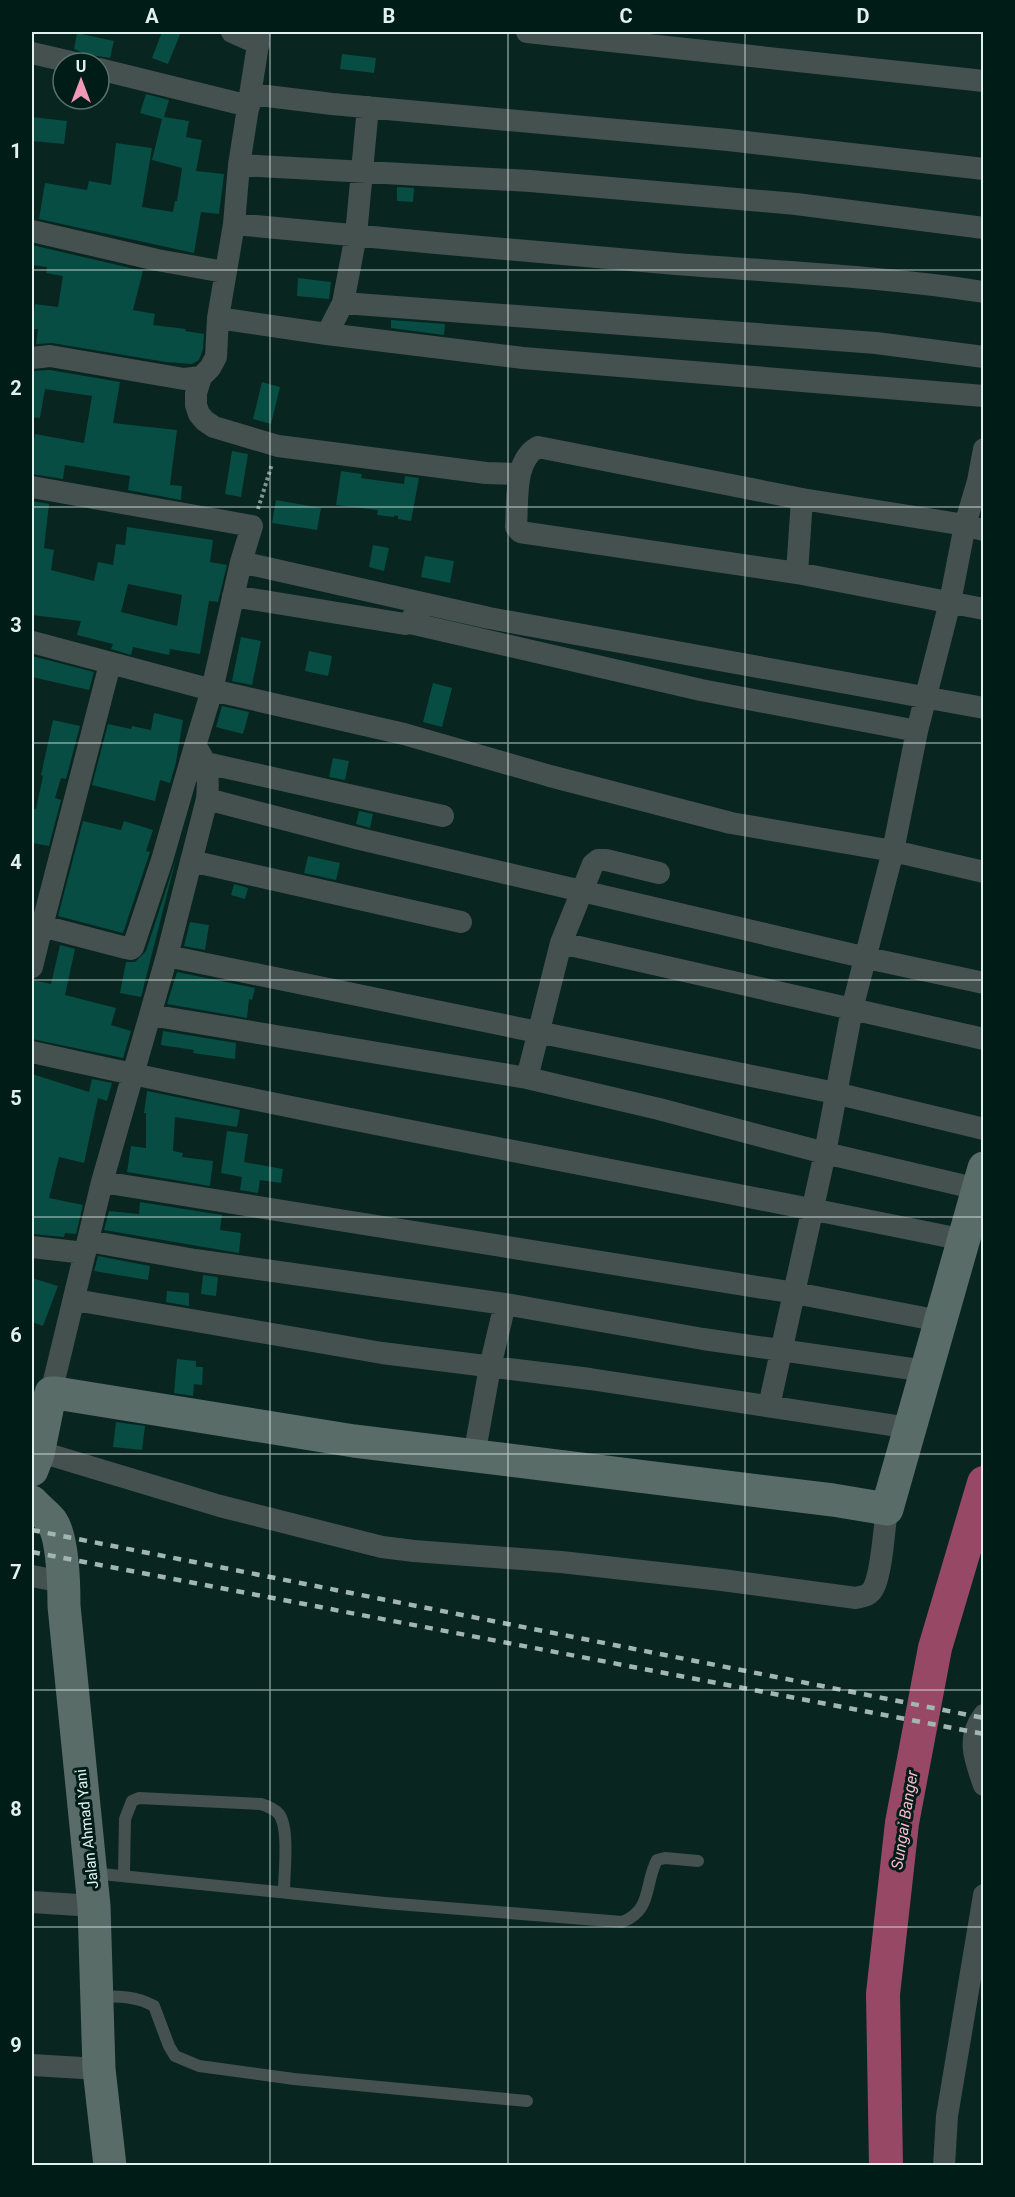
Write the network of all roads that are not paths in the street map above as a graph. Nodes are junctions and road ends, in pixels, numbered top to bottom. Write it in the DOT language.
graph roads {
  1 [pos="232,32"];
  2 [pos="527,32"];
  3 [pos="259,38"];
  4 [pos="32,53"];
  5 [pos="51,57"];
  6 [pos="111,71"];
  7 [pos="984,81"];
  8 [pos="250,100"];
  9 [pos="368,107"];
  10 [pos="239,165"];
  11 [pos="984,169"];
  12 [pos="361,170"];
  13 [pos="234,224"];
  14 [pos="984,228"];
  15 [pos="32,231"];
  16 [pos="356,235"];
  17 [pos="224,272"];
  18 [pos="984,292"];
  19 [pos="343,303"];
  20 [pos="218,318"];
  21 [pos="327,334"];
  22 [pos="984,357"];
  23 [pos="32,358"];
  24 [pos="201,377"];
  25 [pos="984,396"];
  26 [pos="984,448"];
  27 [pos="520,474"];
  28 [pos="32,487"];
  29 [pos="802,499"];
  30 [pos="974,527"];
  31 [pos="241,562"];
  32 [pos="797,573"];
  33 [pos="234,597"];
  34 [pos="420,602"];
  35 [pos="950,602"];
  36 [pos="984,609"];
  37 [pos="411,623"];
  38 [pos="32,642"];
  39 [pos="110,664"];
  40 [pos="212,690"];
  41 [pos="927,699"];
  42 [pos="984,708"];
  43 [pos="917,730"];
  44 [pos="200,754"];
  45 [pos="207,799"];
  46 [pos="443,816"];
  47 [pos="893,851"];
  48 [pos="191,861"];
  49 [pos="984,872"];
  50 [pos="659,873"];
  51 [pos="581,890"];
  52 [pos="461,922"];
  53 [pos="37,925"];
  54 [pos="561,943"];
  55 [pos="167,956"];
  56 [pos="867,958"];
  57 [pos="32,967"];
  58 [pos="984,983"];
  59 [pos="852,1009"];
  60 [pos="150,1015"];
  61 [pos="540,1033"];
  62 [pos="984,1039"];
  63 [pos="32,1052"];
  64 [pos="133,1075"];
  65 [pos="527,1078"];
  66 [pos="835,1093"];
  67 [pos="984,1129"];
  68 [pos="825,1153"];
  69 [pos="981,1178"];
  70 [pos="102,1182"];
  71 [pos="811,1209"];
  72 [pos="964,1240"];
  73 [pos="32,1247"];
  74 [pos="86,1247"];
  75 [pos="795,1293"];
  76 [pos="75,1300"];
  77 [pos="505,1304"];
  78 [pos="940,1321"];
  79 [pos="781,1350"];
  80 [pos="490,1367"];
  81 [pos="926,1371"];
  82 [pos="51,1393"];
  83 [pos="769,1406"];
  84 [pos="910,1428"];
  85 [pos="474,1456"];
  86 [pos="35,1463"];
  87 [pos="32,1502"];
  88 [pos="887,1509"];
  89 [pos="32,1576"];
  90 [pos="63,1582"];
  91 [pos="984,1715"];
  92 [pos="984,1785"];
  93 [pos="698,1861"];
  94 [pos="91,1873"];
  95 [pos="124,1875"];
  96 [pos="284,1892"];
  97 [pos="984,1894"];
  98 [pos="32,1902"];
  99 [pos="94,1906"];
  100 [pos="982,1922"];
  101 [pos="97,1997"];
  102 [pos="976,2000"];
  103 [pos="32,2065"];
  104 [pos="99,2069"];
  105 [pos="527,2101"];
  106 [pos="110,2166"];
  107 [pos="944,2166"];
  1 -- 3 [label="street"];
  2 -- 7 [label="street"];
  3 -- 8 [label="street"];
  4 -- 5 [label="street"];
  6 -- 8 [label="street"];
  8 -- 9 [label="street"];
  8 -- 10 [label="street"];
  9 -- 11 [label="street"];
  9 -- 12 [label="street"];
  10 -- 12 [label="street"];
  10 -- 13 [label="street"];
  12 -- 14 [label="street"];
  12 -- 16 [label="street"];
  13 -- 16 [label="street"];
  13 -- 17 [label="street"];
  15 -- 17 [label="street"];
  16 -- 18 [label="street"];
  16 -- 19 [label="street"];
  17 -- 20 [label="street"];
  19 -- 21 [label="street"];
  19 -- 22 [label="street"];
  20 -- 21 [label="street"];
  20 -- 24 [label="street"];
  21 -- 25 [label="street"];
  23 -- 24 [label="street"];
  24 -- 27 [label="street"];
  26 -- 30 [label="street"];
  27 -- 29 [label="street"];
  27 -- 32 [label="street"];
  28 -- 31 [label="street"];
  29 -- 30 [label="street"];
  29 -- 32 [label="street"];
  30 -- 35 [label="street"];
  31 -- 33 [label="street"];
  31 -- 34 [label="street"];
  32 -- 35 [label="street"];
  33 -- 37 [label="street"];
  33 -- 40 [label="street"];
  34 -- 37 [label="street"];
  34 -- 41 [label="street"];
  35 -- 36 [label="street"];
  35 -- 41 [label="street"];
  37 -- 43 [label="street"];
  38 -- 39 [label="street"];
  39 -- 40 [label="street"];
  39 -- 53 [label="street"];
  40 -- 44 [label="street"];
  40 -- 47 [label="street"];
  41 -- 42 [label="street"];
  41 -- 43 [label="street"];
  43 -- 47 [label="street"];
  44 -- 45 [label="street"];
  44 -- 46 [label="street"];
  44 -- 53 [label="street"];
  45 -- 48 [label="street"];
  45 -- 51 [label="street"];
  47 -- 49 [label="street"];
  47 -- 56 [label="street"];
  48 -- 52 [label="street"];
  48 -- 55 [label="street"];
  50 -- 51 [label="street"];
  51 -- 54 [label="street"];
  51 -- 56 [label="street"];
  53 -- 57 [label="street"];
  54 -- 59 [label="street"];
  54 -- 61 [label="street"];
  55 -- 60 [label="street"];
  55 -- 61 [label="street"];
  56 -- 58 [label="street"];
  56 -- 59 [label="street"];
  59 -- 62 [label="street"];
  59 -- 66 [label="street"];
  60 -- 64 [label="street"];
  60 -- 65 [label="street"];
  61 -- 65 [label="street"];
  61 -- 66 [label="street"];
  63 -- 64 [label="street"];
  64 -- 70 [label="street"];
  64 -- 71 [label="street"];
  65 -- 68 [label="street"];
  66 -- 67 [label="street"];
  66 -- 68 [label="street"];
  68 -- 69 [label="street"];
  68 -- 71 [label="street"];
  69 -- 72 [label="street"];
  70 -- 74 [label="street"];
  70 -- 75 [label="street"];
  71 -- 72 [label="street"];
  71 -- 75 [label="street"];
  72 -- 78 [label="street"];
  73 -- 74 [label="street"];
  74 -- 76 [label="street"];
  74 -- 77 [label="street"];
  75 -- 78 [label="street"];
  75 -- 79 [label="street"];
  76 -- 80 [label="street"];
  76 -- 82 [label="street"];
  77 -- 79 [label="street"];
  77 -- 80 [label="street"];
  78 -- 81 [label="street"];
  79 -- 81 [label="street"];
  79 -- 83 [label="street"];
  80 -- 83 [label="street"];
  80 -- 85 [label="street"];
  81 -- 84 [label="street"];
  82 -- 85 [label="street"];
  82 -- 86 [label="street"];
  83 -- 84 [label="street"];
  84 -- 88 [label="street"];
  85 -- 88 [label="street"];
  86 -- 88 [label="street"];
  87 -- 90 [label="street, Jalan Ahmad Yani"];
  89 -- 90 [label="street"];
  90 -- 94 [label="street, Jalan Ahmad Yani"];
  91 -- 92 [label="street"];
  93 -- 96 [label="lane"];
  94 -- 95 [label="lane"];
  94 -- 99 [label="street, Jalan Ahmad Yani"];
  95 -- 96 [label="lane"];
  95 -- 96 [label="lane"];
  97 -- 100 [label="street"];
  98 -- 99 [label="street"];
  99 -- 101 [label="street, Jalan Ahmad Yani"];
  100 -- 102 [label="street"];
  101 -- 104 [label="street, Jalan Ahmad Yani"];
  101 -- 105 [label="lane"];
  102 -- 107 [label="street"];
  103 -- 104 [label="street"];
  104 -- 106 [label="street, Jalan Ahmad Yani"];
}
